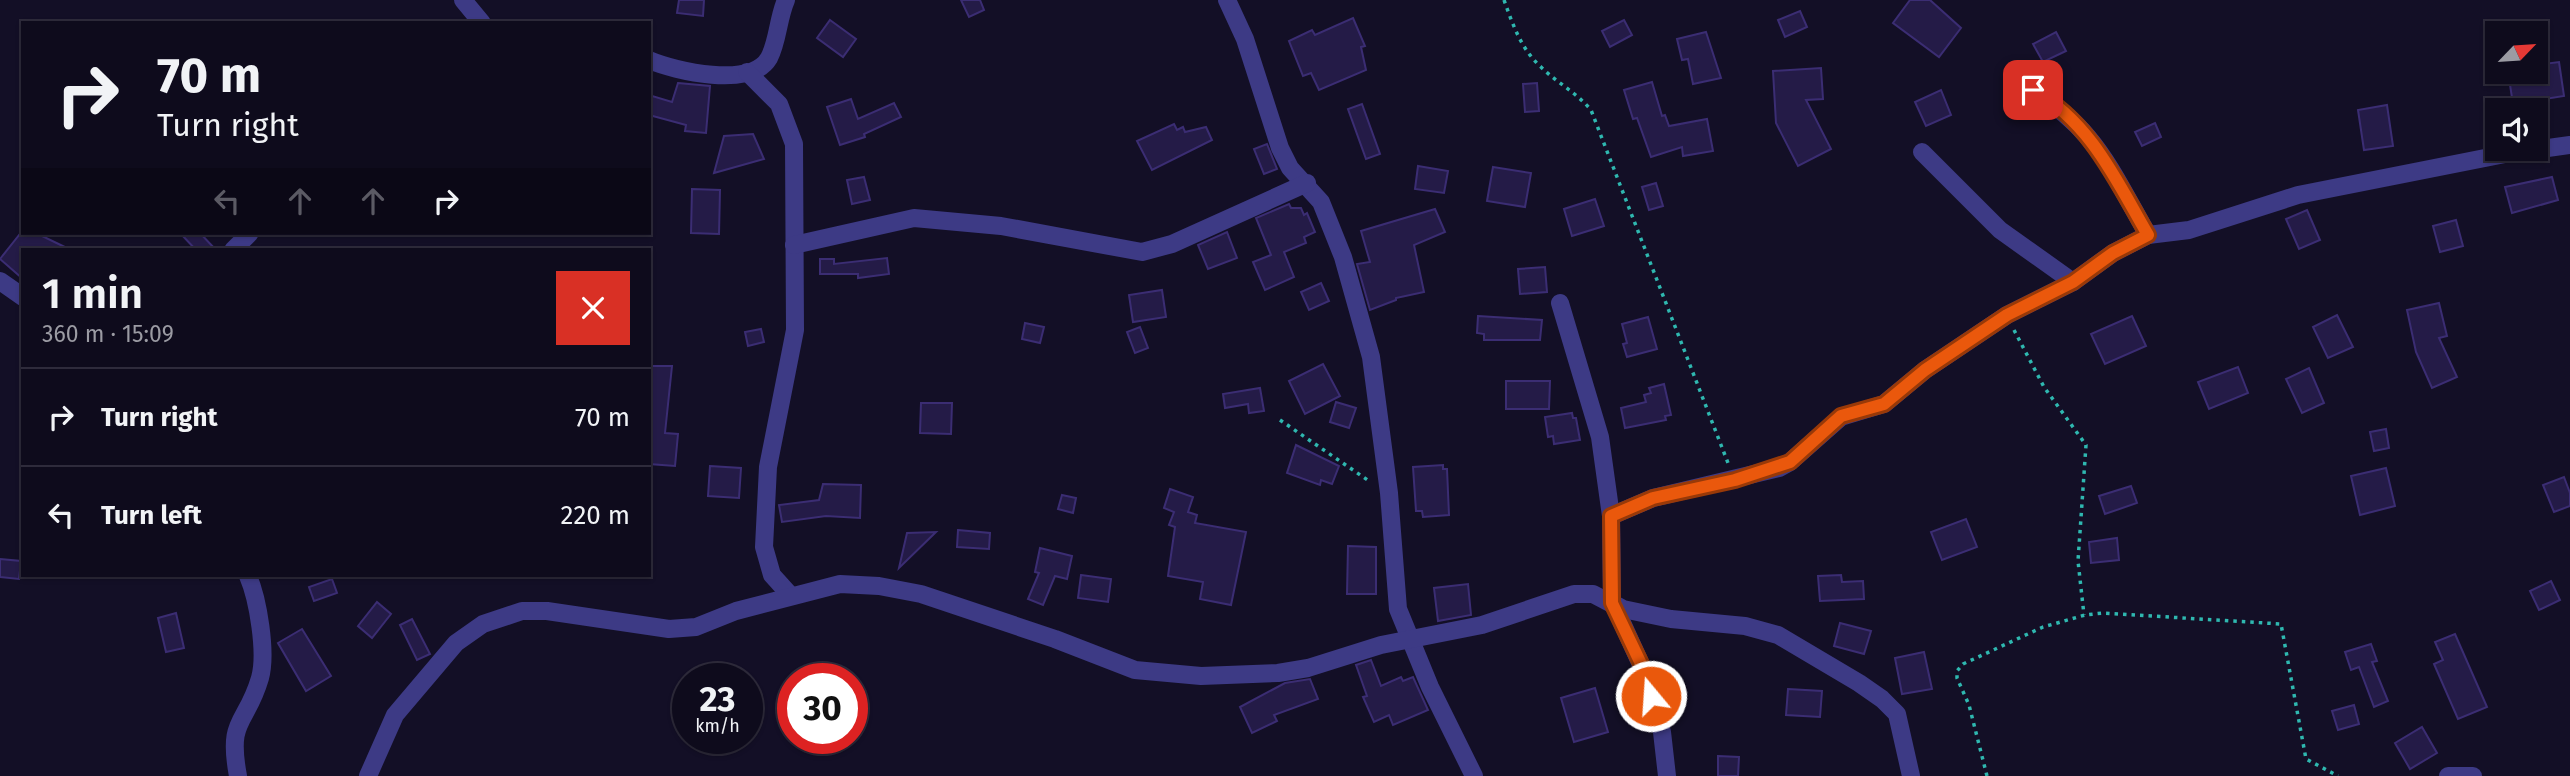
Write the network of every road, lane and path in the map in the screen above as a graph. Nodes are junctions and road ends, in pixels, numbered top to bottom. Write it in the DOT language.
graph roads {
  1 [pos="463,0"];
  2 [pos="786,0"];
  3 [pos="1227,0"];
  4 [pos="1504,0"];
  5 [pos="480,21"];
  6 [pos="651,62"];
  7 [pos="747,72"];
  8 [pos="2017,82"];
  9 [pos="2570,145"];
  10 [pos="1922,152"];
  11 [pos="1307,183"];
  12 [pos="248,235"];
  13 [pos="2148,235"];
  14 [pos="794,245"];
  15 [pos="235,248"];
  16 [pos="0,281"];
  17 [pos="2073,282"];
  18 [pos="21,296"];
  19 [pos="1560,303"];
  20 [pos="2007,315"];
  21 [pos="1280,420"];
  22 [pos="1735,480"];
  23 [pos="1389,493"];
  24 [pos="1611,516"];
  25 [pos="248,577"];
  26 [pos="791,596"];
  27 [pos="1612,603"];
  28 [pos="2085,615"];
  29 [pos="1412,641"];
  30 [pos="239,776"];
  31 [pos="368,776"];
  32 [pos="1474,776"];
  33 [pos="1667,776"];
  34 [pos="1911,776"];
  35 [pos="1987,776"];
  36 [pos="2338,776"];
  37 [pos="2448,776"];
  38 [pos="2473,776"];
  1 -- 5 [label="street"];
  2 -- 7 [label="street"];
  3 -- 11 [label="street"];
  4 -- 22 [label="path"];
  6 -- 7 [label="street"];
  7 -- 14 [label="street"];
  8 -- 13 [label="street"];
  9 -- 13 [label="street"];
  10 -- 17 [label="street"];
  11 -- 14 [label="street"];
  11 -- 23 [label="street"];
  12 -- 15 [label="street"];
  13 -- 17 [label="street"];
  14 -- 26 [label="street"];
  16 -- 18 [label="street"];
  17 -- 20 [label="street"];
  19 -- 24 [label="street"];
  20 -- 22 [label="street"];
  20 -- 28 [label="path"];
  21 -- 23 [label="path"];
  22 -- 24 [label="street"];
  23 -- 29 [label="street"];
  24 -- 27 [label="street"];
  25 -- 30 [label="street"];
  26 -- 29 [label="street"];
  26 -- 31 [label="street"];
  27 -- 29 [label="street"];
  27 -- 33 [label="street"];
  27 -- 34 [label="street"];
  28 -- 35 [label="path"];
  28 -- 36 [label="path"];
  29 -- 32 [label="street"];
  37 -- 38 [label="street"];
}
